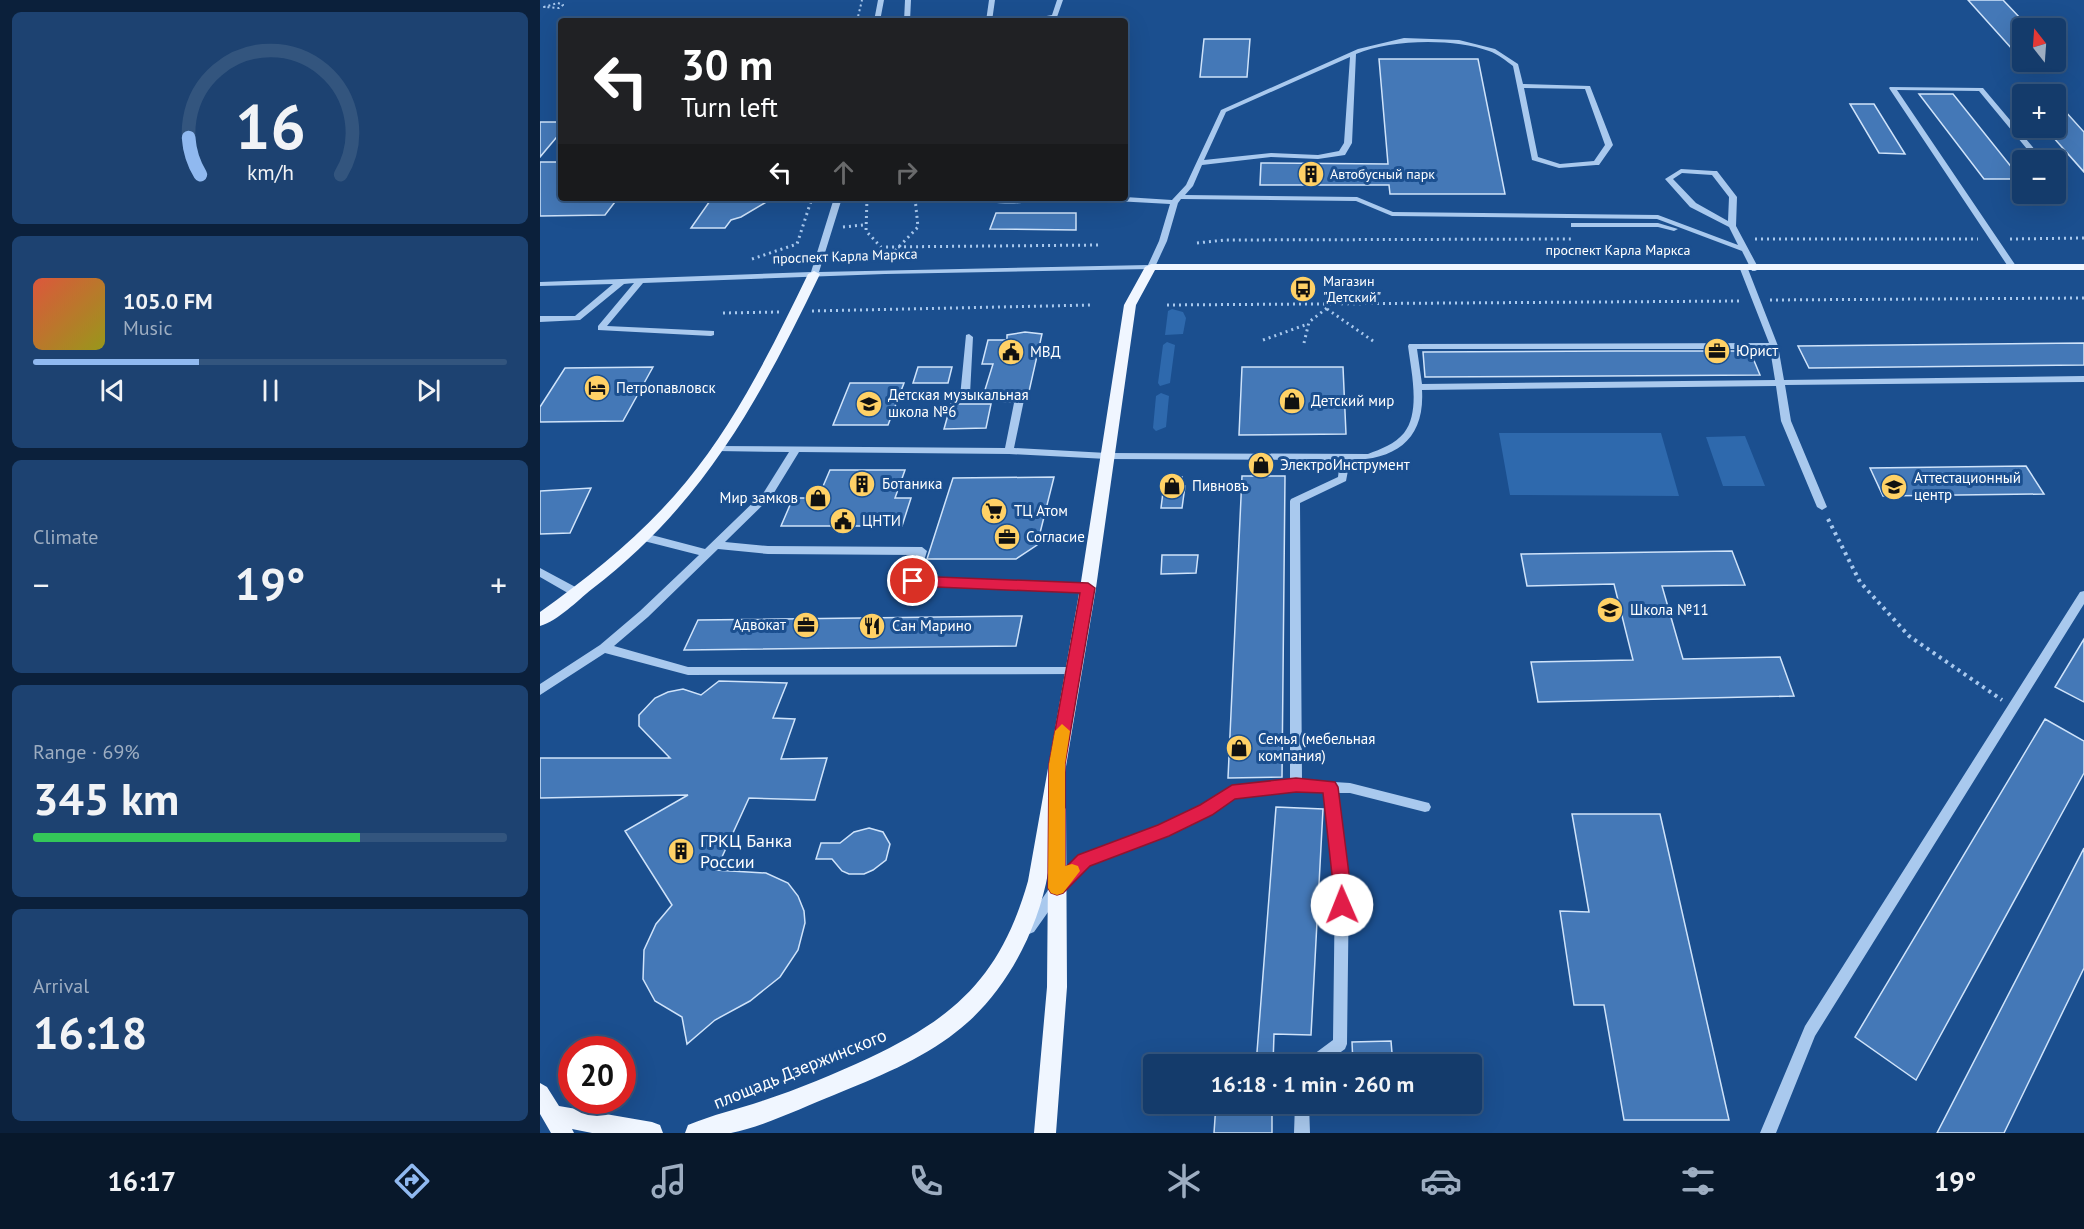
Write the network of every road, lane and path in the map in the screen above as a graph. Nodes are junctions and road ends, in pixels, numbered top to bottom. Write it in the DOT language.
graph roads {
  1 [pos="862,0"];
  2 [pos="881,0"];
  3 [pos="908,0"];
  4 [pos="992,0"];
  5 [pos="1059,0"];
  6 [pos="559,1"];
  7 [pos="858,18"];
  8 [pos="878,18"];
  9 [pos="907,18"];
  10 [pos="989,18"];
  11 [pos="1042,18"];
  12 [pos="1353,54"];
  13 [pos="1521,86"];
  14 [pos="2031,150"];
  15 [pos="1199,163"];
  16 [pos="1128,199"];
  17 [pos="1177,200"];
  18 [pos="811,201"];
  19 [pos="837,201"];
  20 [pos="867,201"];
  21 [pos="915,201"];
  22 [pos="1575,225"];
  23 [pos="1732,226"];
  24 [pos="1721,239"];
  25 [pos="1101,245"];
  26 [pos="896,248"];
  27 [pos="1745,250"];
  28 [pos="891,255"];
  29 [pos="752,259"];
  30 [pos="1151,267"];
  31 [pos="2012,267"];
  32 [pos="2084,267"];
  33 [pos="1750,269"];
  34 [pos="814,274"];
  35 [pos="624,280"];
  36 [pos="641,280"];
  37 [pos="540,284"];
  38 [pos="2084,298"];
  39 [pos="1756,300"];
  40 [pos="1333,304"];
  41 [pos="1093,305"];
  42 [pos="1167,305"];
  43 [pos="1327,309"];
  44 [pos="796,311"];
  45 [pos="723,313"];
  46 [pos="540,319"];
  47 [pos="1308,324"];
  48 [pos="711,333"];
  49 [pos="969,337"];
  50 [pos="1263,340"];
  51 [pos="1304,343"];
  52 [pos="1376,343"];
  53 [pos="1774,346"];
  54 [pos="2084,379"];
  55 [pos="1780,382"];
  56 [pos="1418,387"];
  57 [pos="717,448"];
  58 [pos="796,449"];
  59 [pos="1009,451"];
  60 [pos="1107,456"];
  61 [pos="1345,457"];
  62 [pos="1822,507"];
  63 [pos="644,537"];
  64 [pos="716,545"];
  65 [pos="708,553"];
  66 [pos="540,572"];
  67 [pos="1088,588"];
  68 [pos="577,593"];
  69 [pos="2084,595"];
  70 [pos="540,620"];
  71 [pos="604,648"];
  72 [pos="1072,671"];
  73 [pos="540,690"];
  74 [pos="2015,708"];
  75 [pos="1057,764"];
  76 [pos="1296,785"];
  77 [pos="1330,787"];
  78 [pos="1425,807"];
  79 [pos="1057,888"];
  80 [pos="994,977"];
  81 [pos="1326,1054"];
  82 [pos="540,1094"];
  83 [pos="1302,1114"];
  84 [pos="558,1124"];
  85 [pos="652,1133"];
  86 [pos="696,1133"];
  87 [pos="1045,1133"];
  88 [pos="1302,1133"];
  89 [pos="1768,1133"];
  1 -- 7 [label="path"];
  2 -- 8 [label="street"];
  3 -- 9 [label="street"];
  4 -- 10 [label="street"];
  5 -- 11 [label="street"];
  6 -- 6 [label="path"];
  12 -- 13 [label="street"];
  12 -- 15 [label="street"];
  12 -- 15 [label="street"];
  13 -- 13 [label="street"];
  14 -- 31 [label="street"];
  15 -- 17 [label="street"];
  16 -- 17 [label="street"];
  17 -- 24 [label="street"];
  17 -- 30 [label="street"];
  18 -- 29 [label="path"];
  19 -- 34 [label="street"];
  20 -- 26 [label="path"];
  21 -- 26 [label="path"];
  22 -- 24 [label="street"];
  23 -- 23 [label="street"];
  23 -- 27 [label="street"];
  24 -- 27 [label="street"];
  25 -- 26 [label="path"];
  26 -- 28 [label="path"];
  27 -- 33 [label="street"];
  30 -- 33 [label="main road, проспект Карла Маркса"];
  30 -- 34 [label="street, проспект Карла Маркса"];
  30 -- 60 [label="main road"];
  31 -- 32 [label="main road, проспект Карла Маркса"];
  31 -- 33 [label="main road, проспект Карла Маркса"];
  33 -- 39 [label="street"];
  34 -- 36 [label="street, проспект Карла Маркса"];
  34 -- 44 [label="main road"];
  35 -- 36 [label="street, проспект Карла Маркса"];
  35 -- 37 [label="street, проспект Карла Маркса"];
  35 -- 46 [label="street"];
  36 -- 48 [label="street"];
  38 -- 39 [label="path"];
  39 -- 40 [label="path"];
  39 -- 53 [label="street"];
  40 -- 42 [label="path"];
  40 -- 43 [label="path"];
  41 -- 44 [label="path"];
  43 -- 47 [label="path"];
  43 -- 52 [label="path"];
  44 -- 45 [label="path"];
  44 -- 57 [label="main road"];
  47 -- 50 [label="path"];
  47 -- 51 [label="path"];
  49 -- 59 [label="street"];
  53 -- 55 [label="street"];
  53 -- 56 [label="street"];
  54 -- 55 [label="street"];
  55 -- 56 [label="street"];
  55 -- 62 [label="street"];
  56 -- 61 [label="street"];
  57 -- 58 [label="street"];
  57 -- 63 [label="main road"];
  58 -- 59 [label="street"];
  58 -- 64 [label="street"];
  59 -- 60 [label="street"];
  60 -- 61 [label="street"];
  60 -- 67 [label="main road"];
  61 -- 76 [label="street"];
  62 -- 74 [label="path"];
  63 -- 65 [label="street"];
  63 -- 68 [label="main road"];
  64 -- 65 [label="street"];
  64 -- 67 [label="street"];
  65 -- 71 [label="street"];
  66 -- 68 [label="street"];
  67 -- 72 [label="main road"];
  68 -- 70 [label="main road"];
  69 -- 74 [label="street"];
  71 -- 72 [label="street"];
  71 -- 73 [label="street"];
  72 -- 75 [label="main road"];
  74 -- 89 [label="street"];
  75 -- 79 [label="main road"];
  75 -- 80 [label="main road, площадь Дзержинского"];
  76 -- 77 [label="street"];
  76 -- 79 [label="street"];
  77 -- 78 [label="street"];
  77 -- 81 [label="street"];
  79 -- 80 [label="street"];
  79 -- 87 [label="main road"];
  80 -- 86 [label="main road, площадь Дзержинского"];
  82 -- 84 [label="main road"];
  83 -- 88 [label="street"];
  84 -- 85 [label="main road"];
}
